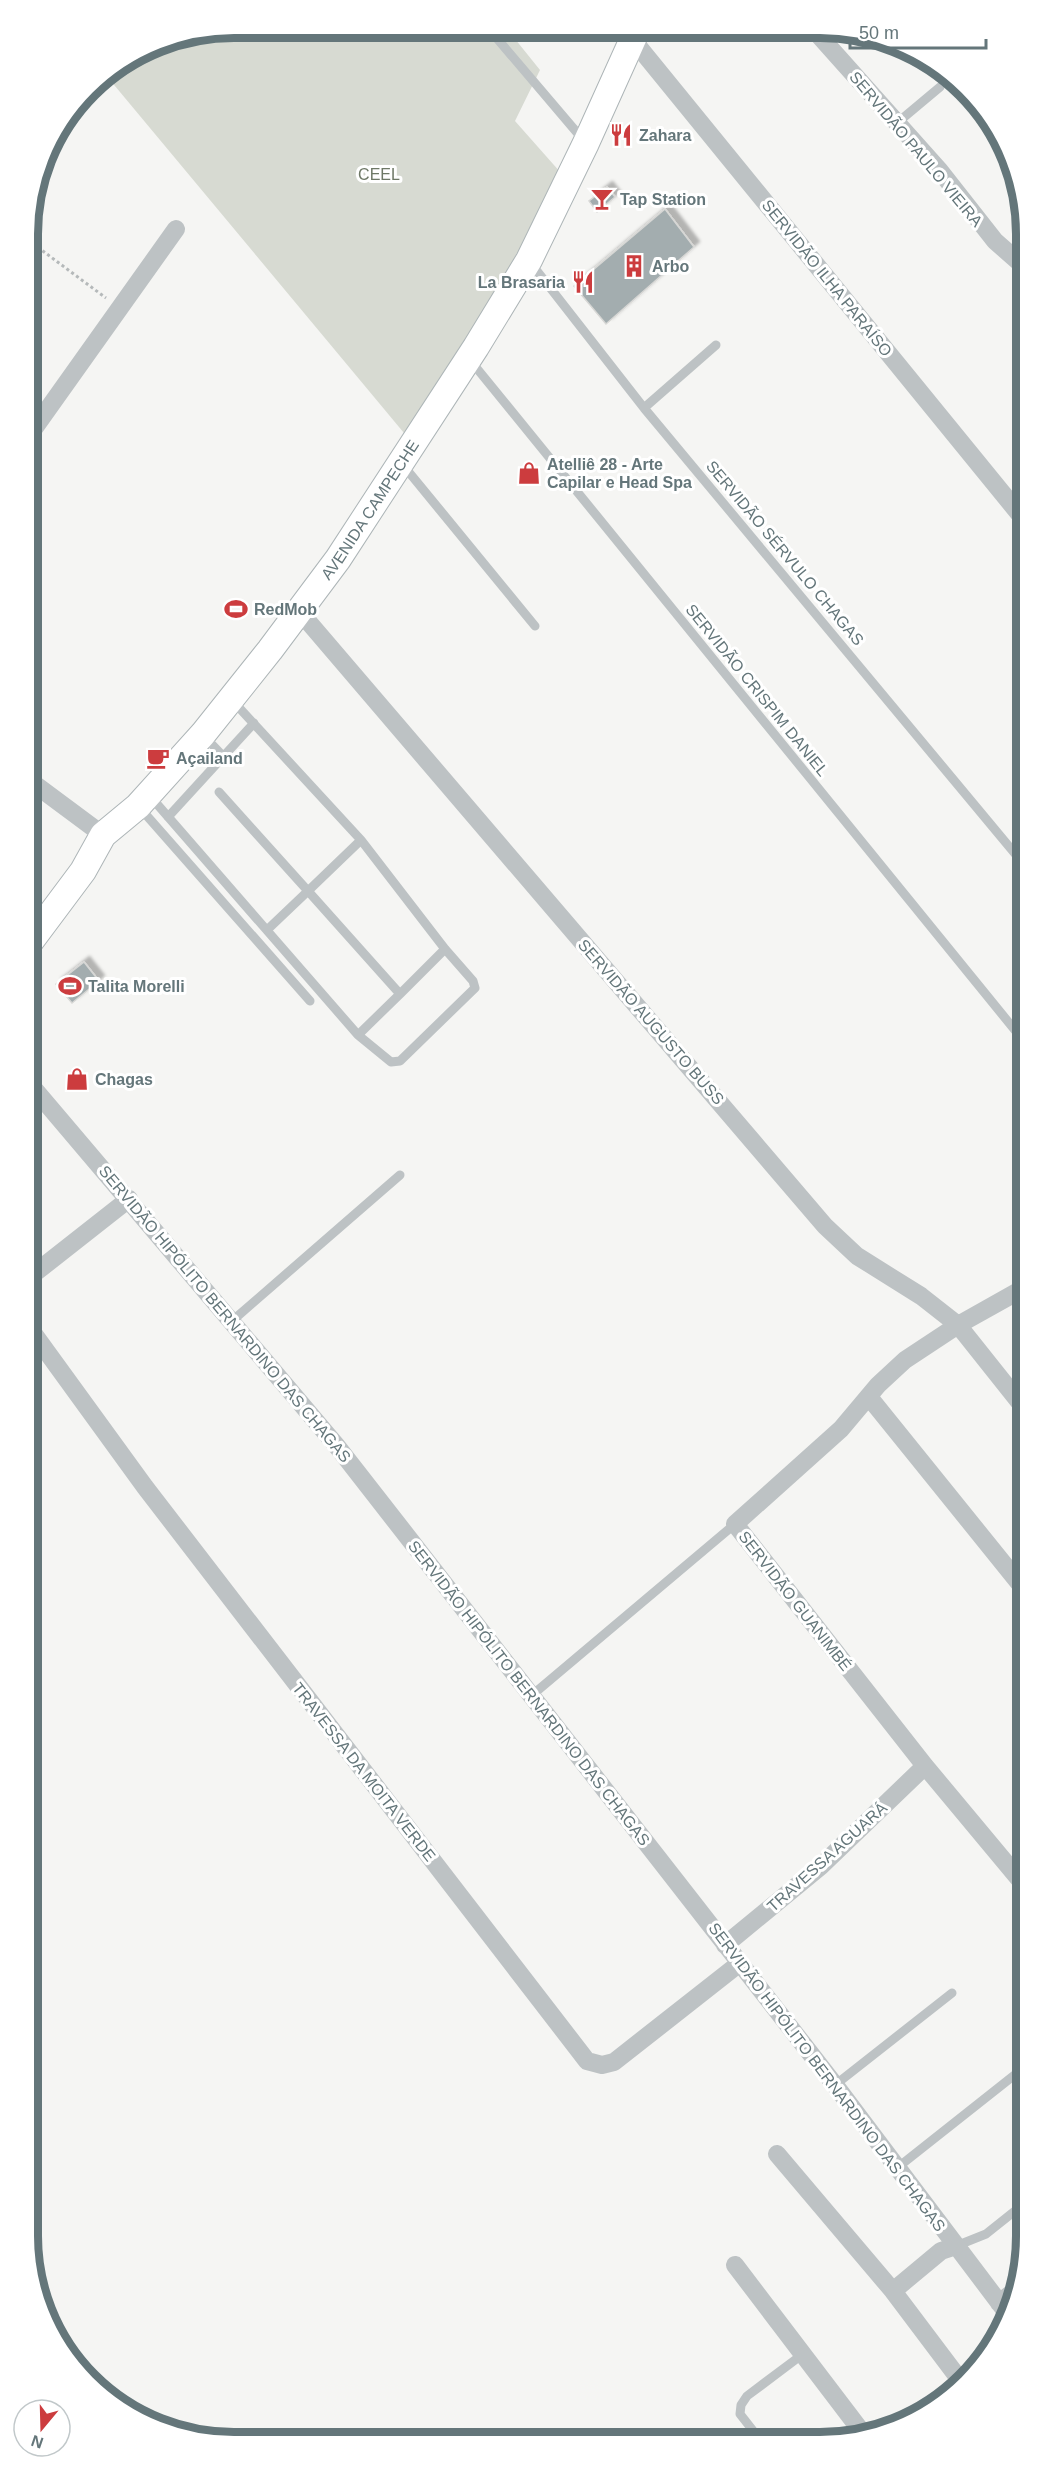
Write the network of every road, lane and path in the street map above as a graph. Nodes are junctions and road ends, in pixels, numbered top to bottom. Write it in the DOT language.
graph roads {
  1 [pos="497,38"];
  2 [pos="634,38"];
  3 [pos="637,38"];
  4 [pos="821,38"];
  5 [pos="940,87"];
  6 [pos="897,123"];
  7 [pos="586,143"];
  8 [pos="176,228"];
  9 [pos="38,247"];
  10 [pos="1016,259"];
  11 [pos="529,260"];
  12 [pos="120,308"];
  13 [pos="716,345"];
  14 [pos="468,358"];
  15 [pos="644,408"];
  16 [pos="38,423"];
  17 [pos="401,463"];
  18 [pos="1016,510"];
  19 [pos="300,612"];
  20 [pos="535,626"];
  21 [pos="231,699"];
  22 [pos="254,723"];
  23 [pos="202,734"];
  24 [pos="224,757"];
  25 [pos="38,787"];
  26 [pos="219,792"];
  27 [pos="143,800"];
  28 [pos="168,817"];
  29 [pos="103,835"];
  30 [pos="361,840"];
  31 [pos="1016,855"];
  32 [pos="308,891"];
  33 [pos="267,930"];
  34 [pos="38,931"];
  35 [pos="445,949"];
  36 [pos="400,994"];
  37 [pos="310,1001"];
  38 [pos="1016,1031"];
  39 [pos="358,1035"];
  40 [pos="38,1093"];
  41 [pos="400,1175"];
  42 [pos="129,1199"];
  43 [pos="38,1270"];
  44 [pos="1016,1292"];
  45 [pos="232,1321"];
  46 [pos="958,1325"];
  47 [pos="38,1340"];
  48 [pos="869,1397"];
  49 [pos="1016,1398"];
  50 [pos="735,1524"];
  51 [pos="1016,1579"];
  52 [pos="531,1696"];
  53 [pos="925,1766"];
  54 [pos="1016,1875"];
  55 [pos="725,1944"];
  56 [pos="740,1963"];
  57 [pos="952,1993"];
  58 [pos="1016,2074"];
  59 [pos="835,2085"];
  60 [pos="777,2154"];
  61 [pos="897,2168"];
  62 [pos="1016,2210"];
  63 [pos="956,2246"];
  64 [pos="735,2265"];
  65 [pos="893,2291"];
  66 [pos="1007,2297"];
  67 [pos="999,2303"];
  68 [pos="1003,2308"];
  69 [pos="803,2355"];
  70 [pos="957,2377"];
  71 [pos="859,2428"];
  72 [pos="754,2432"];
  1 -- 7 [label="lane"];
  2 -- 7 [label="main road, AVENIDA CAMPECHE"];
  3 -- 18 [label="street, SERVIDÃO ILHA PARAÍSO"];
  4 -- 6 [label="street, SERVIDÃO PAULO VIEIRA"];
  5 -- 6 [label="lane"];
  6 -- 10 [label="street, SERVIDÃO PAULO VIEIRA"];
  7 -- 11 [label="main road, AVENIDA CAMPECHE"];
  8 -- 12 [label="street"];
  9 -- 12 [label="path"];
  11 -- 14 [label="main road, AVENIDA CAMPECHE"];
  11 -- 15 [label="lane, SERVIDÃO SÉRVULO CHAGAS"];
  12 -- 16 [label="street"];
  13 -- 15 [label="lane"];
  14 -- 17 [label="main road, AVENIDA CAMPECHE"];
  14 -- 38 [label="lane, SERVIDÃO CRISPIM DANIEL"];
  15 -- 31 [label="lane, SERVIDÃO SÉRVULO CHAGAS"];
  17 -- 19 [label="main road, AVENIDA CAMPECHE"];
  17 -- 20 [label="lane"];
  19 -- 21 [label="main road, AVENIDA CAMPECHE"];
  19 -- 46 [label="street, SERVIDÃO AUGUSTO BUSS"];
  21 -- 22 [label="lane"];
  21 -- 23 [label="main road, AVENIDA CAMPECHE"];
  22 -- 24 [label="lane"];
  22 -- 30 [label="lane"];
  23 -- 24 [label="lane"];
  23 -- 27 [label="main road, AVENIDA CAMPECHE"];
  24 -- 28 [label="lane"];
  25 -- 29 [label="street"];
  26 -- 32 [label="lane"];
  27 -- 28 [label="lane"];
  27 -- 29 [label="main road, AVENIDA CAMPECHE"];
  27 -- 37 [label="lane"];
  28 -- 33 [label="lane"];
  29 -- 34 [label="main road, AVENIDA CAMPECHE"];
  30 -- 32 [label="lane"];
  30 -- 35 [label="lane"];
  32 -- 33 [label="lane"];
  32 -- 36 [label="lane"];
  33 -- 39 [label="lane"];
  35 -- 36 [label="lane"];
  35 -- 39 [label="lane"];
  36 -- 39 [label="lane"];
  40 -- 42 [label="street, SERVIDÃO HIPÓLITO BERNARDINO DAS CHAGAS"];
  41 -- 45 [label="lane"];
  42 -- 43 [label="street"];
  42 -- 45 [label="street, SERVIDÃO HIPÓLITO BERNARDINO DAS CHAGAS"];
  44 -- 46 [label="street, SERVIDÃO GUANIMBÉ"];
  45 -- 52 [label="street, SERVIDÃO HIPÓLITO BERNARDINO DAS CHAGAS"];
  46 -- 48 [label="street, SERVIDÃO GUANIMBÉ"];
  46 -- 49 [label="street, SERVIDÃO AUGUSTO BUSS"];
  47 -- 56 [label="street, TRAVESSA DA MOITA VERDE"];
  48 -- 50 [label="street, SERVIDÃO GUANIMBÉ"];
  48 -- 51 [label="street"];
  50 -- 52 [label="lane"];
  50 -- 53 [label="street, SERVIDÃO GUANIMBÉ"];
  52 -- 55 [label="street, SERVIDÃO HIPÓLITO BERNARDINO DAS CHAGAS"];
  53 -- 54 [label="street, SERVIDÃO GUANIMBÉ"];
  53 -- 55 [label="street, TRAVESSA AGUARÁ"];
  55 -- 56 [label="street, SERVIDÃO HIPÓLITO BERNARDINO DAS CHAGAS"];
  56 -- 59 [label="street, SERVIDÃO HIPÓLITO BERNARDINO DAS CHAGAS"];
  57 -- 59 [label="lane"];
  58 -- 61 [label="lane"];
  59 -- 61 [label="street, SERVIDÃO HIPÓLITO BERNARDINO DAS CHAGAS"];
  60 -- 65 [label="street"];
  61 -- 63 [label="street, SERVIDÃO HIPÓLITO BERNARDINO DAS CHAGAS"];
  62 -- 63 [label="lane"];
  63 -- 65 [label="street"];
  63 -- 67 [label="street, SERVIDÃO HIPÓLITO BERNARDINO DAS CHAGAS"];
  64 -- 69 [label="street"];
  65 -- 70 [label="street"];
  66 -- 67 [label="street"];
  67 -- 68 [label="street, SERVIDÃO HIPÓLITO BERNARDINO DAS CHAGAS"];
  69 -- 71 [label="street"];
  69 -- 72 [label="lane"];
}
